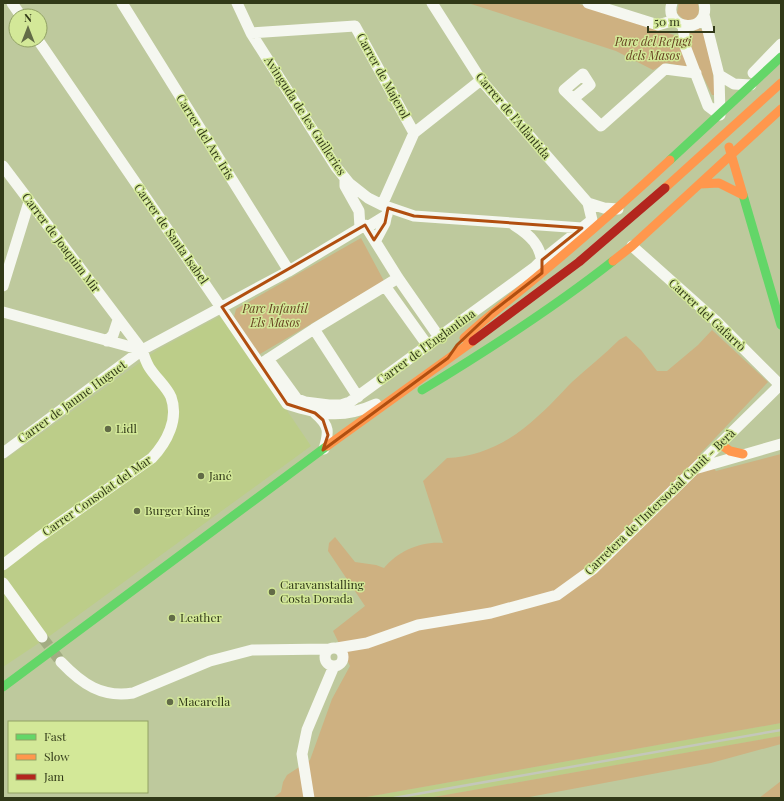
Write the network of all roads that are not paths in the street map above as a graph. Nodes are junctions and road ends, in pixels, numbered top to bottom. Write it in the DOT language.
graph roads {
  1 [pos="122,3"];
  2 [pos="237,3"];
  3 [pos="432,3"];
  4 [pos="588,3"];
  5 [pos="672,3"];
  6 [pos="716,3"];
  7 [pos="704,9"];
  8 [pos="679,23"];
  9 [pos="251,33"];
  10 [pos="781,44"];
  11 [pos="44,48"];
  12 [pos="781,57"];
  13 [pos="696,73"];
  14 [pos="719,75"];
  15 [pos="481,80"];
  16 [pos="781,83"];
  17 [pos="747,85"];
  18 [pos="574,98"];
  19 [pos="781,109"];
  20 [pos="772,117"];
  21 [pos="720,118"];
  22 [pos="781,126"];
  23 [pos="414,132"];
  24 [pos="748,139"];
  25 [pos="731,152"];
  26 [pos="3,166"];
  27 [pos="345,179"];
  28 [pos="700,184"];
  29 [pos="742,192"];
  30 [pos="29,202"];
  31 [pos="588,203"];
  32 [pos="385,209"];
  33 [pos="618,209"];
  34 [pos="596,222"];
  35 [pos="512,224"];
  36 [pos="363,227"];
  37 [pos="582,228"];
  38 [pos="376,240"];
  39 [pos="632,246"];
  40 [pos="542,260"];
  41 [pos="289,271"];
  42 [pos="542,273"];
  43 [pos="398,278"];
  44 [pos="3,286"];
  45 [pos="386,286"];
  46 [pos="222,307"];
  47 [pos="3,312"];
  48 [pos="118,320"];
  49 [pos="781,325"];
  50 [pos="314,329"];
  51 [pos="439,337"];
  52 [pos="106,341"];
  53 [pos="428,346"];
  54 [pos="142,350"];
  55 [pos="448,358"];
  56 [pos="264,362"];
  57 [pos="781,384"];
  58 [pos="358,397"];
  59 [pos="396,398"];
  60 [pos="384,406"];
  61 [pos="315,413"];
  62 [pos="720,444"];
  63 [pos="781,444"];
  64 [pos="323,450"];
  65 [pos="3,453"];
  66 [pos="743,454"];
  67 [pos="693,469"];
  68 [pos="3,565"];
  69 [pos="3,583"];
  70 [pos="42,637"];
  71 [pos="367,643"];
  72 [pos="330,651"];
  73 [pos="344,659"];
  74 [pos="61,662"];
  75 [pos="334,666"];
  76 [pos="3,687"];
  77 [pos="309,798"];
  1 -- 41 [label="street, Carrer del Arc Iris"];
  2 -- 9 [label="street, Avinguda de les Guilleries"];
  3 -- 15 [label="street, Carrer de l'Atlàntida"];
  4 -- 8 [label="street"];
  5 -- 8 [label="street"];
  6 -- 7 [label="street"];
  7 -- 8 [label="street"];
  7 -- 14 [label="street"];
  8 -- 13 [label="street"];
  9 -- 23 [label="street, Carrer de Majerol"];
  9 -- 27 [label="street, Avinguda de les Guilleries"];
  10 -- 17 [label="street"];
  11 -- 46 [label="street, Carrer de Santa Isabel"];
  12 -- 17 [label="main road"];
  13 -- 18 [label="street"];
  13 -- 21 [label="street"];
  14 -- 17 [label="street"];
  14 -- 21 [label="street"];
  15 -- 23 [label="street"];
  15 -- 31 [label="street, Carrer de l'Atlàntida"];
  16 -- 55 [label="main road"];
  17 -- 21 [label="main road"];
  19 -- 20 [label="main road"];
  20 -- 22 [label="street"];
  20 -- 24 [label="main road"];
  21 -- 25 [label="main road"];
  21 -- 33 [label="main road"];
  23 -- 32 [label="street"];
  24 -- 25 [label="main road"];
  24 -- 29 [label="main road"];
  25 -- 28 [label="main road"];
  25 -- 29 [label="main road"];
  26 -- 30 [label="street, Carrer de Joaquim Mir"];
  27 -- 32 [label="street, Avinguda de les Guilleries"];
  27 -- 36 [label="street"];
  28 -- 29 [label="main road"];
  28 -- 39 [label="main road"];
  29 -- 49 [label="main road"];
  30 -- 44 [label="street"];
  30 -- 48 [label="street, Carrer de Joaquim Mir"];
  31 -- 33 [label="street"];
  31 -- 34 [label="street, Carrer de l'Atlàntida"];
  32 -- 35 [label="street, Avinguda de les Guilleries"];
  32 -- 36 [label="street, Carrer de Jaume Huguet"];
  32 -- 38 [label="street"];
  33 -- 34 [label="main road"];
  34 -- 37 [label="street, Carrer de l'Englantina"];
  34 -- 42 [label="main road"];
  35 -- 37 [label="street, Avinguda de les Guilleries"];
  35 -- 40 [label="street, Avinguda de les Guilleries"];
  36 -- 38 [label="street"];
  36 -- 41 [label="street, Carrer de Jaume Huguet"];
  37 -- 40 [label="street, Carrer de l'Englantina"];
  38 -- 43 [label="street"];
  39 -- 57 [label="street, Carrer del Gafarrò"];
  39 -- 60 [label="main road"];
  40 -- 42 [label="street, Avinguda de les Guilleries"];
  40 -- 51 [label="street, Carrer de l'Englantina"];
  41 -- 46 [label="street, Carrer de Jaume Huguet"];
  42 -- 55 [label="main road"];
  43 -- 45 [label="street"];
  43 -- 51 [label="street"];
  45 -- 50 [label="street"];
  45 -- 53 [label="street"];
  46 -- 54 [label="street, Carrer de Jaume Huguet"];
  46 -- 56 [label="street, Carrer de Santa Isabel"];
  47 -- 52 [label="street"];
  48 -- 52 [label="street"];
  48 -- 54 [label="street, Carrer de Joaquim Mir"];
  50 -- 56 [label="street"];
  50 -- 58 [label="street"];
  51 -- 53 [label="street, Carrer de l'Englantina"];
  52 -- 54 [label="street"];
  53 -- 58 [label="street, Carrer de l'Englantina"];
  54 -- 65 [label="street, Carrer de Jaume Huguet"];
  54 -- 68 [label="street, Carrer Consolat del Mar"];
  55 -- 59 [label="main road"];
  56 -- 58 [label="street, Carrer de l'Englantina"];
  56 -- 61 [label="street, Carrer de Santa Isabel"];
  57 -- 62 [label="street, Carretera de l'Intersocial Cunit - Berà"];
  59 -- 60 [label="main road"];
  59 -- 61 [label="street, Carrer de Santa Isabel"];
  60 -- 64 [label="main road"];
  61 -- 64 [label="street"];
  62 -- 66 [label="main road"];
  62 -- 67 [label="street, Carretera de l'Intersocial Cunit - Berà"];
  63 -- 66 [label="street"];
  64 -- 76 [label="main road"];
  66 -- 67 [label="street"];
  67 -- 71 [label="street, Carretera de l'Intersocial Cunit - Berà"];
  69 -- 70 [label="street"];
  71 -- 72 [label="street, Carretera de l'Intersocial Cunit - Berà"];
  71 -- 73 [label="street, Carretera de l'Intersocial Cunit - Berà"];
  72 -- 73 [label="street"];
  72 -- 74 [label="street, Carretera de l'Intersocial Cunit - Berà"];
  72 -- 75 [label="street"];
  73 -- 75 [label="street"];
  75 -- 77 [label="street"];
}
